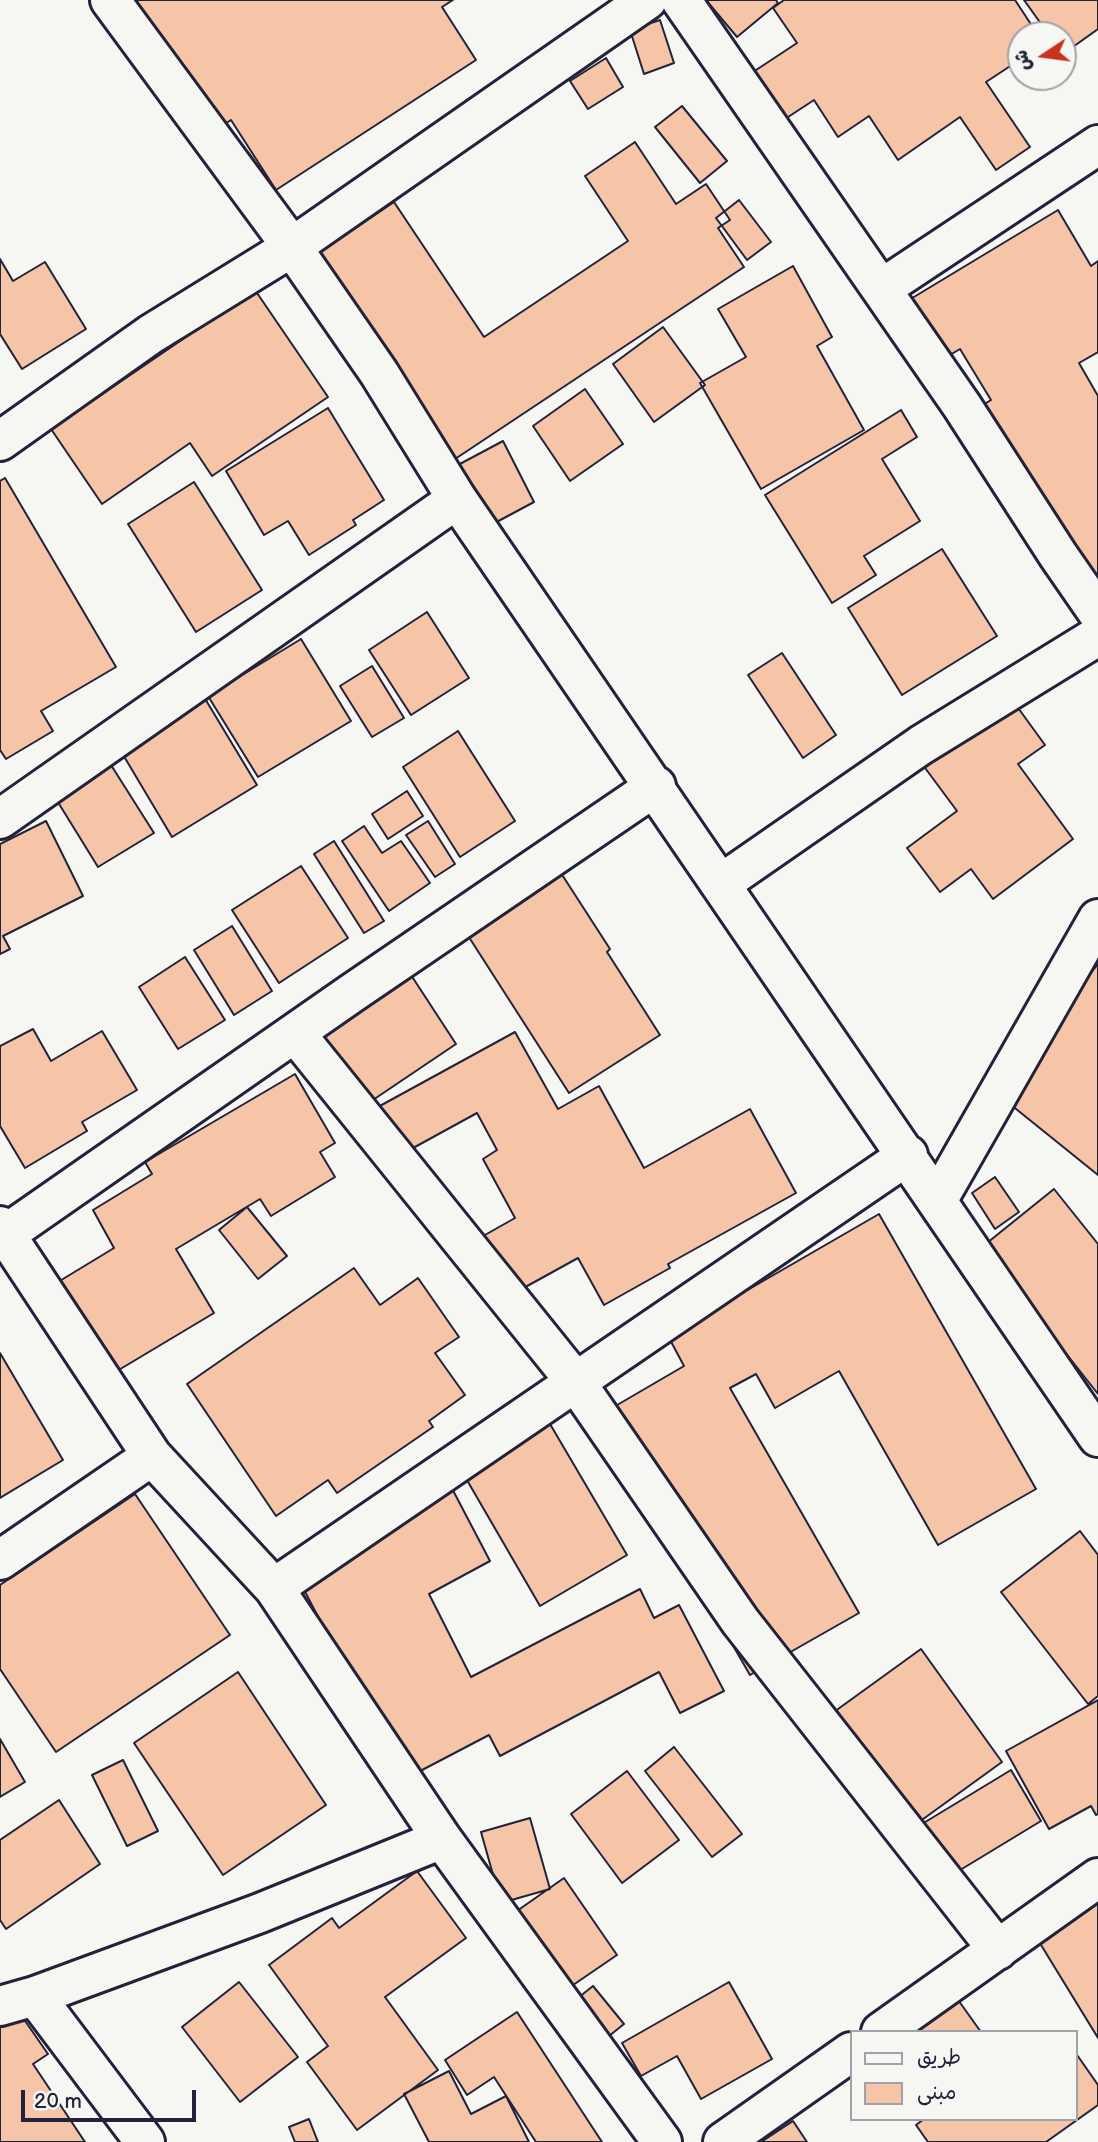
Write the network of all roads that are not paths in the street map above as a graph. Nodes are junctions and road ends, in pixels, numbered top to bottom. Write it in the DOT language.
graph roads {
  1 [pos="110,0"];
  2 [pos="647,0"];
  3 [pos="681,0"];
  4 [pos="1098,145"];
  5 [pos="292,247"];
  6 [pos="881,289"];
  7 [pos="0,441"];
  8 [pos="457,499"];
  9 [pos="1098,612"];
  10 [pos="1098,636"];
  11 [pos="656,786"];
  12 [pos="0,820"];
  13 [pos="722,883"];
  14 [pos="1098,919"];
  15 [pos="295,1033"];
  16 [pos="908,1155"];
  17 [pos="937,1201"];
  18 [pos="3,1230"];
  19 [pos="575,1381"];
  20 [pos="1098,1437"];
  21 [pos="152,1456"];
  22 [pos="0,1560"];
  23 [pos="274,1588"];
  24 [pos="442,1839"];
  25 [pos="1098,1878"];
  26 [pos="998,1950"];
  27 [pos="18,2001"];
  28 [pos="884,2030"];
  29 [pos="850,2053"];
  30 [pos="145,2142"];
  31 [pos="662,2142"];
  32 [pos="723,2142"];
  1 -- 5 [label="street"];
  2 -- 5 [label="street"];
  3 -- 6 [label="street"];
  4 -- 6 [label="street"];
  5 -- 7 [label="street"];
  5 -- 8 [label="street"];
  6 -- 9 [label="street"];
  8 -- 11 [label="street"];
  8 -- 12 [label="street"];
  10 -- 13 [label="street"];
  11 -- 13 [label="street"];
  11 -- 15 [label="street"];
  13 -- 16 [label="street"];
  14 -- 17 [label="street"];
  15 -- 18 [label="street"];
  15 -- 19 [label="street"];
  16 -- 17 [label="street"];
  16 -- 19 [label="street"];
  17 -- 20 [label="street"];
  18 -- 21 [label="street"];
  19 -- 23 [label="street"];
  19 -- 26 [label="street"];
  21 -- 22 [label="street"];
  21 -- 23 [label="street"];
  23 -- 24 [label="street"];
  24 -- 27 [label="street"];
  24 -- 31 [label="street"];
  25 -- 26 [label="street"];
  26 -- 28 [label="street"];
  27 -- 30 [label="street"];
  29 -- 32 [label="street"];
}
